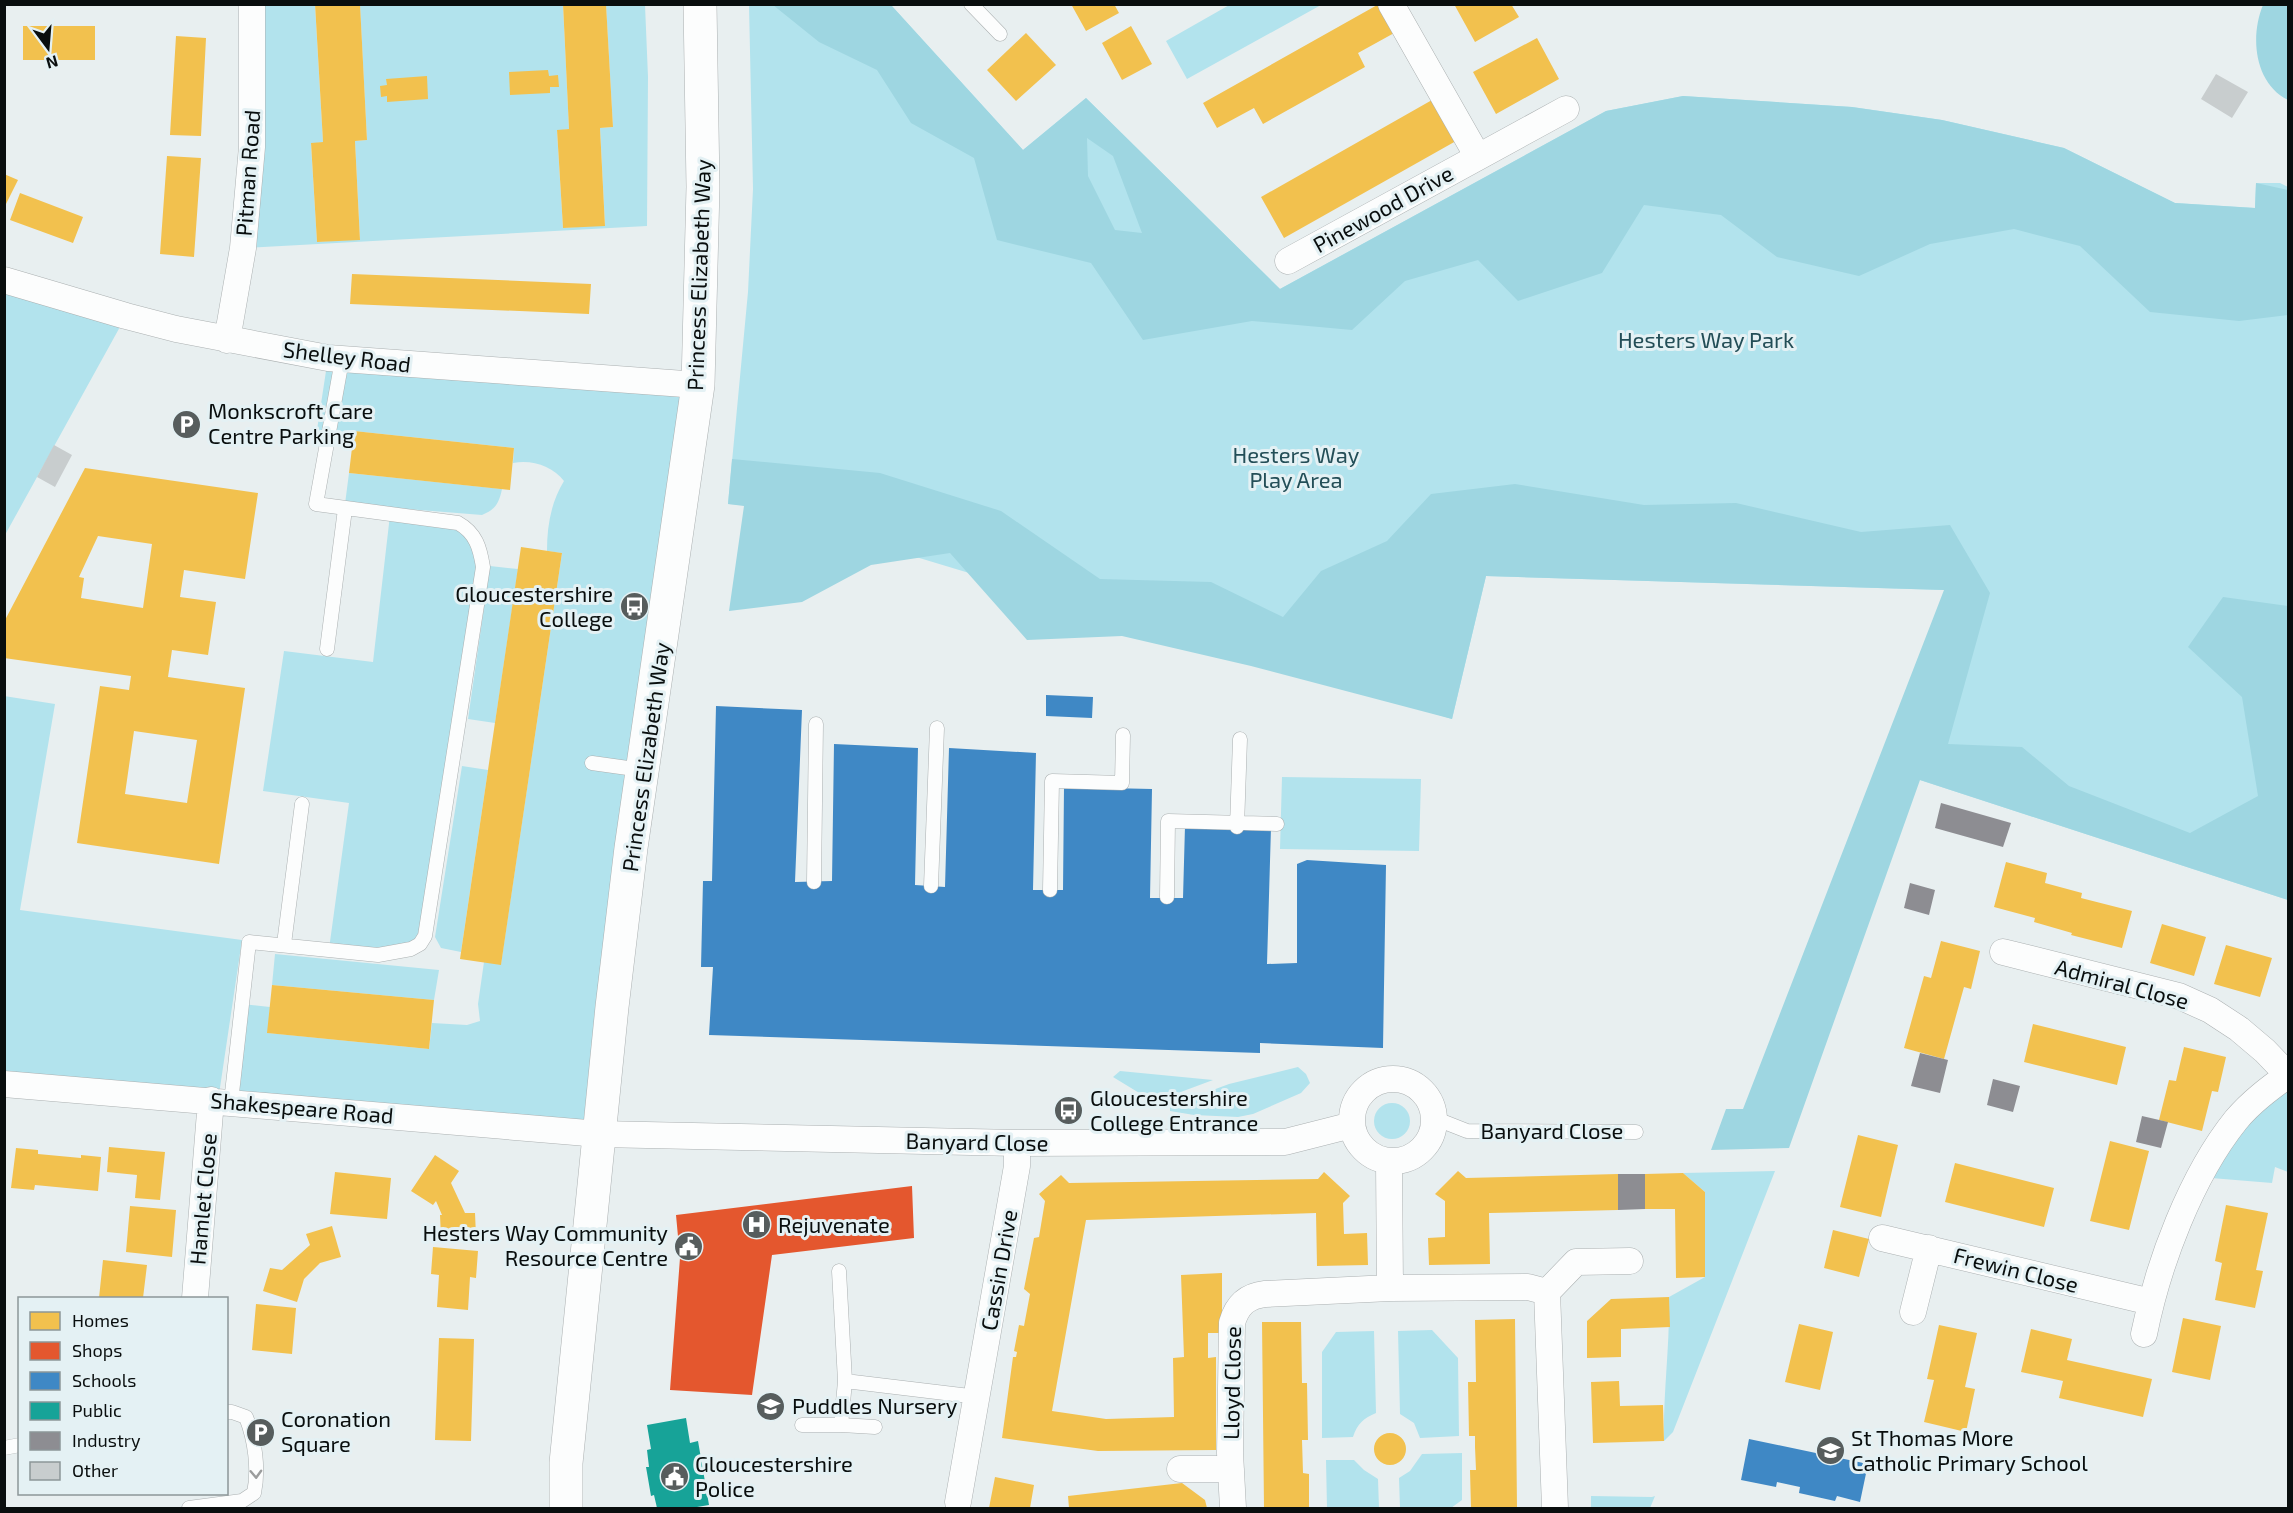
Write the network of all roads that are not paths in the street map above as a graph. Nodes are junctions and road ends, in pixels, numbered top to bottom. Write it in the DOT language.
graph roads {
  1 [pos="252,4"];
  2 [pos="700,4"];
  3 [pos="971,4"];
  4 [pos="1391,4"];
  5 [pos="1000,34"];
  6 [pos="1566,109"];
  7 [pos="1478,157"];
  8 [pos="1288,261"];
  9 [pos="4,280"];
  10 [pos="227,340"];
  11 [pos="342,360"];
  12 [pos="698,385"];
  13 [pos="345,509"];
  14 [pos="327,649"];
  15 [pos="816,724"];
  16 [pos="937,728"];
  17 [pos="1123,735"];
  18 [pos="1240,739"];
  19 [pos="592,763"];
  20 [pos="642,770"];
  21 [pos="302,804"];
  22 [pos="1277,824"];
  23 [pos="1237,825"];
  24 [pos="814,882"];
  25 [pos="931,886"];
  26 [pos="1050,890"];
  27 [pos="1167,897"];
  28 [pos="284,944"];
  29 [pos="2003,952"];
  30 [pos="2288,1075"];
  31 [pos="4,1084"];
  32 [pos="221,1101"];
  33 [pos="1434,1118"];
  34 [pos="1352,1125"];
  35 [pos="1636,1132"];
  36 [pos="599,1134"];
  37 [pos="1017,1143"];
  38 [pos="1389,1162"];
  39 [pos="1882,1238"];
  40 [pos="1929,1248"];
  41 [pos="1630,1261"];
  42 [pos="839,1270"];
  43 [pos="1390,1288"];
  44 [pos="1547,1292"];
  45 [pos="195,1297"];
  46 [pos="2151,1302"];
  47 [pos="1913,1312"];
  48 [pos="2144,1334"];
  49 [pos="845,1382"];
  50 [pos="978,1397"];
  51 [pos="228,1412"];
  52 [pos="802,1425"];
  53 [pos="841,1425"];
  54 [pos="875,1427"];
  55 [pos="1180,1469"];
  56 [pos="1232,1469"];
  57 [pos="959,1505"];
  58 [pos="189,1509"];
  59 [pos="566,1509"];
  60 [pos="1233,1509"];
  61 [pos="1555,1509"];
  1 -- 10 [label="street, Pitman Road"];
  2 -- 12 [label="main road, Princess Elizabeth Way"];
  3 -- 5 [label="lane"];
  4 -- 7 [label="street, Pinewood Drive"];
  6 -- 7 [label="street, Pinewood Drive"];
  7 -- 8 [label="street, Pinewood Drive"];
  9 -- 10 [label="street, Shelley Road"];
  10 -- 11 [label="street, Shelley Road"];
  11 -- 12 [label="street, Shelley Road"];
  11 -- 13 [label="lane"];
  12 -- 20 [label="main road, Princess Elizabeth Way"];
  13 -- 14 [label="lane"];
  13 -- 28 [label="lane"];
  15 -- 24 [label="lane"];
  16 -- 25 [label="lane"];
  17 -- 26 [label="lane"];
  18 -- 23 [label="lane"];
  19 -- 20 [label="lane"];
  20 -- 36 [label="main road, Princess Elizabeth Way"];
  21 -- 28 [label="lane"];
  22 -- 23 [label="lane"];
  23 -- 27 [label="lane"];
  28 -- 32 [label="lane"];
  29 -- 30 [label="street, Admiral Close"];
  30 -- 46 [label="street"];
  31 -- 32 [label="street, Shakespeare Road"];
  32 -- 36 [label="street, Shakespeare Road"];
  32 -- 45 [label="street, Hamlet Close"];
  33 -- 34 [label="street"];
  33 -- 35 [label="lane, Banyard Close"];
  33 -- 38 [label="street"];
  34 -- 37 [label="street, Banyard Close"];
  34 -- 38 [label="street"];
  36 -- 37 [label="street, Banyard Close"];
  36 -- 59 [label="main road, Princess Elizabeth Way"];
  37 -- 50 [label="street, Cassin Drive"];
  38 -- 43 [label="street"];
  39 -- 40 [label="street, Frewin Close"];
  40 -- 46 [label="street, Frewin Close"];
  40 -- 47 [label="street"];
  41 -- 44 [label="street"];
  42 -- 49 [label="lane"];
  43 -- 44 [label="street, Lloyd Close"];
  43 -- 56 [label="street, Lloyd Close"];
  44 -- 61 [label="street"];
  46 -- 48 [label="street"];
  49 -- 50 [label="lane"];
  49 -- 53 [label="lane"];
  50 -- 57 [label="street, Cassin Drive"];
  51 -- 58 [label="lane, one-way"];
  52 -- 53 [label="lane"];
  53 -- 54 [label="lane"];
  55 -- 56 [label="street"];
  56 -- 60 [label="street, Lloyd Close"];
}
